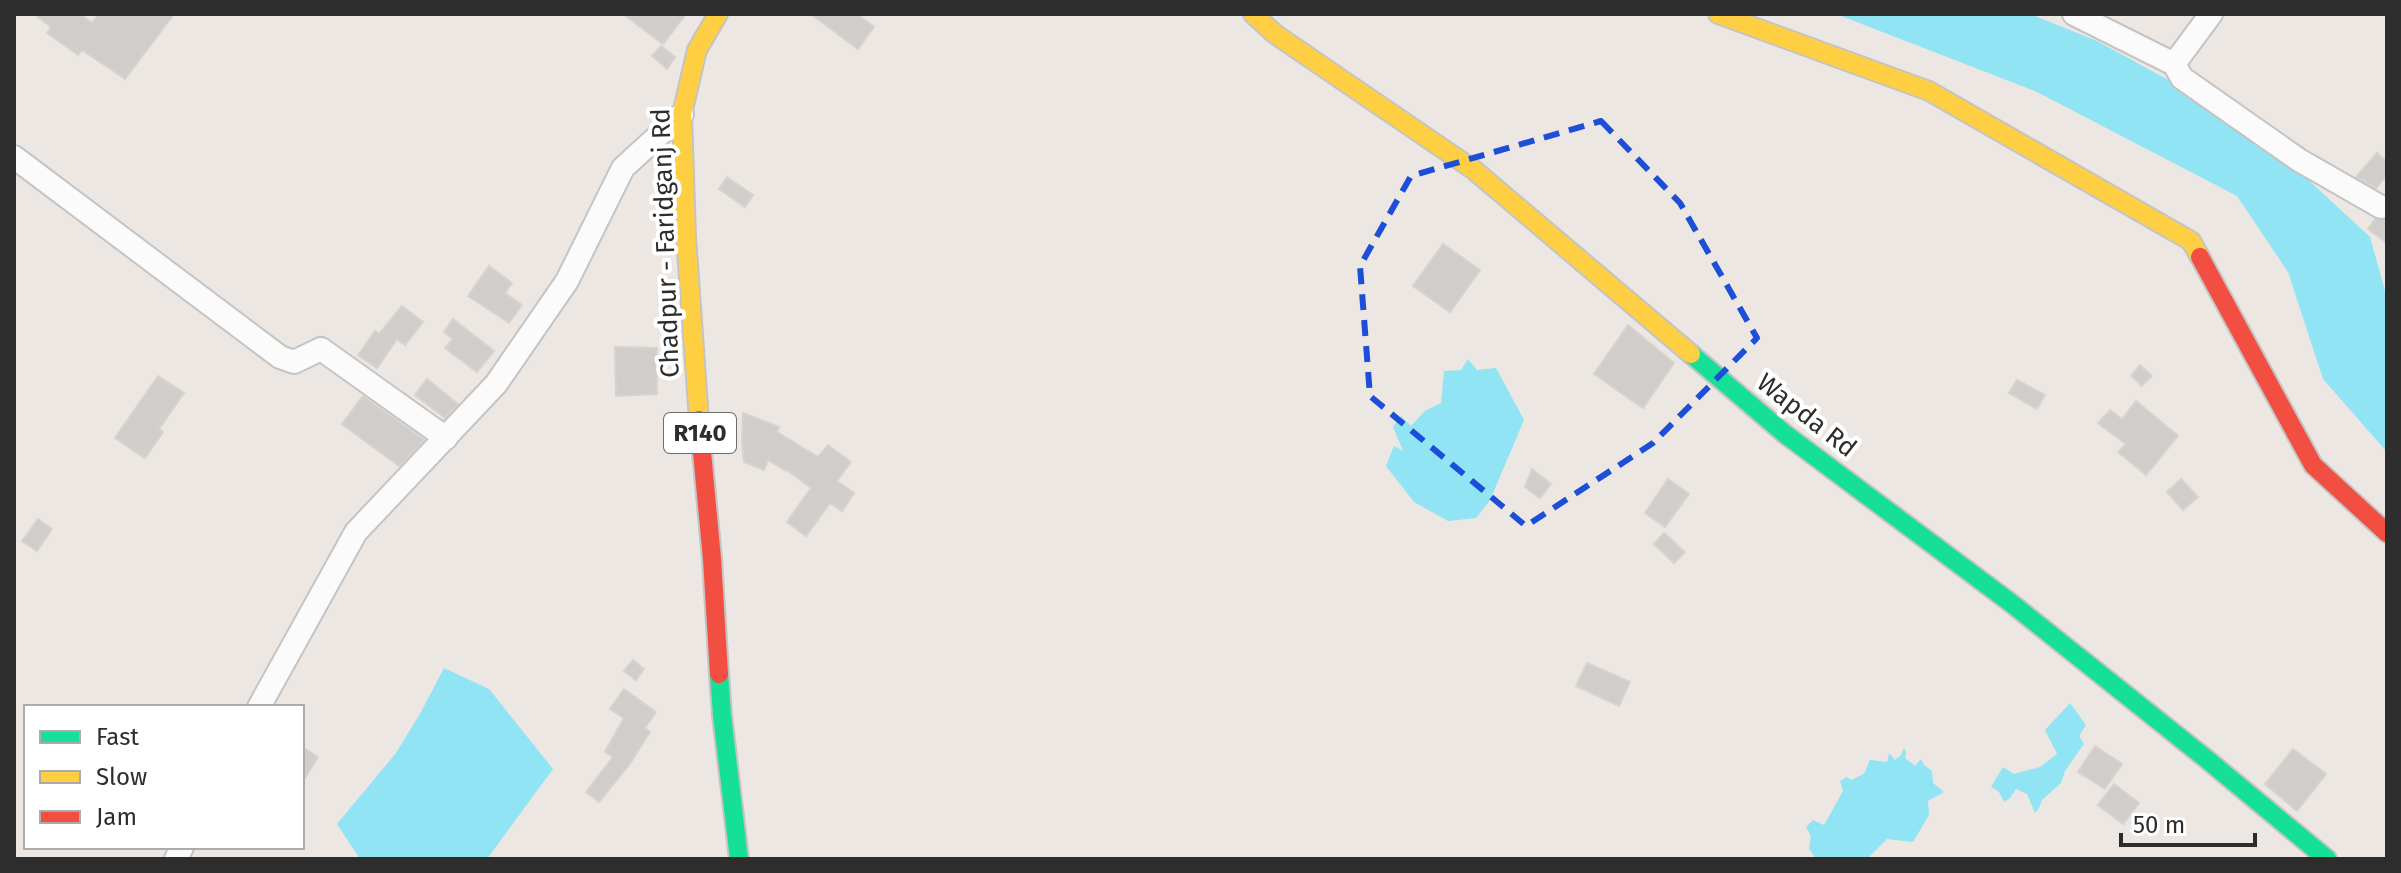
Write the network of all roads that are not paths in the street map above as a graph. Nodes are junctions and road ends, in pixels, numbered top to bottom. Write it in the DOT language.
graph roads {
  1 [pos="718,14"];
  2 [pos="1253,14"];
  3 [pos="1718,14"];
  4 [pos="2074,14"];
  5 [pos="2211,14"];
  6 [pos="2174,64"];
  7 [pos="682,114"];
  8 [pos="14,157"];
  9 [pos="2381,207"];
  10 [pos="446,438"];
  11 [pos="2387,533"];
  12 [pos="260,705"];
  13 [pos="739,859"];
  14 [pos="2327,859"];
  1 -- 7 [label="main road, Chadpur - Faridganj Rd / R140"];
  2 -- 14 [label="main road, Wapda Rd"];
  3 -- 11 [label="main road"];
  4 -- 6 [label="street"];
  5 -- 6 [label="street"];
  6 -- 9 [label="street"];
  7 -- 10 [label="street"];
  7 -- 13 [label="main road, Chadpur - Faridganj Rd / R140"];
  8 -- 10 [label="street"];
  10 -- 12 [label="street"];
}
